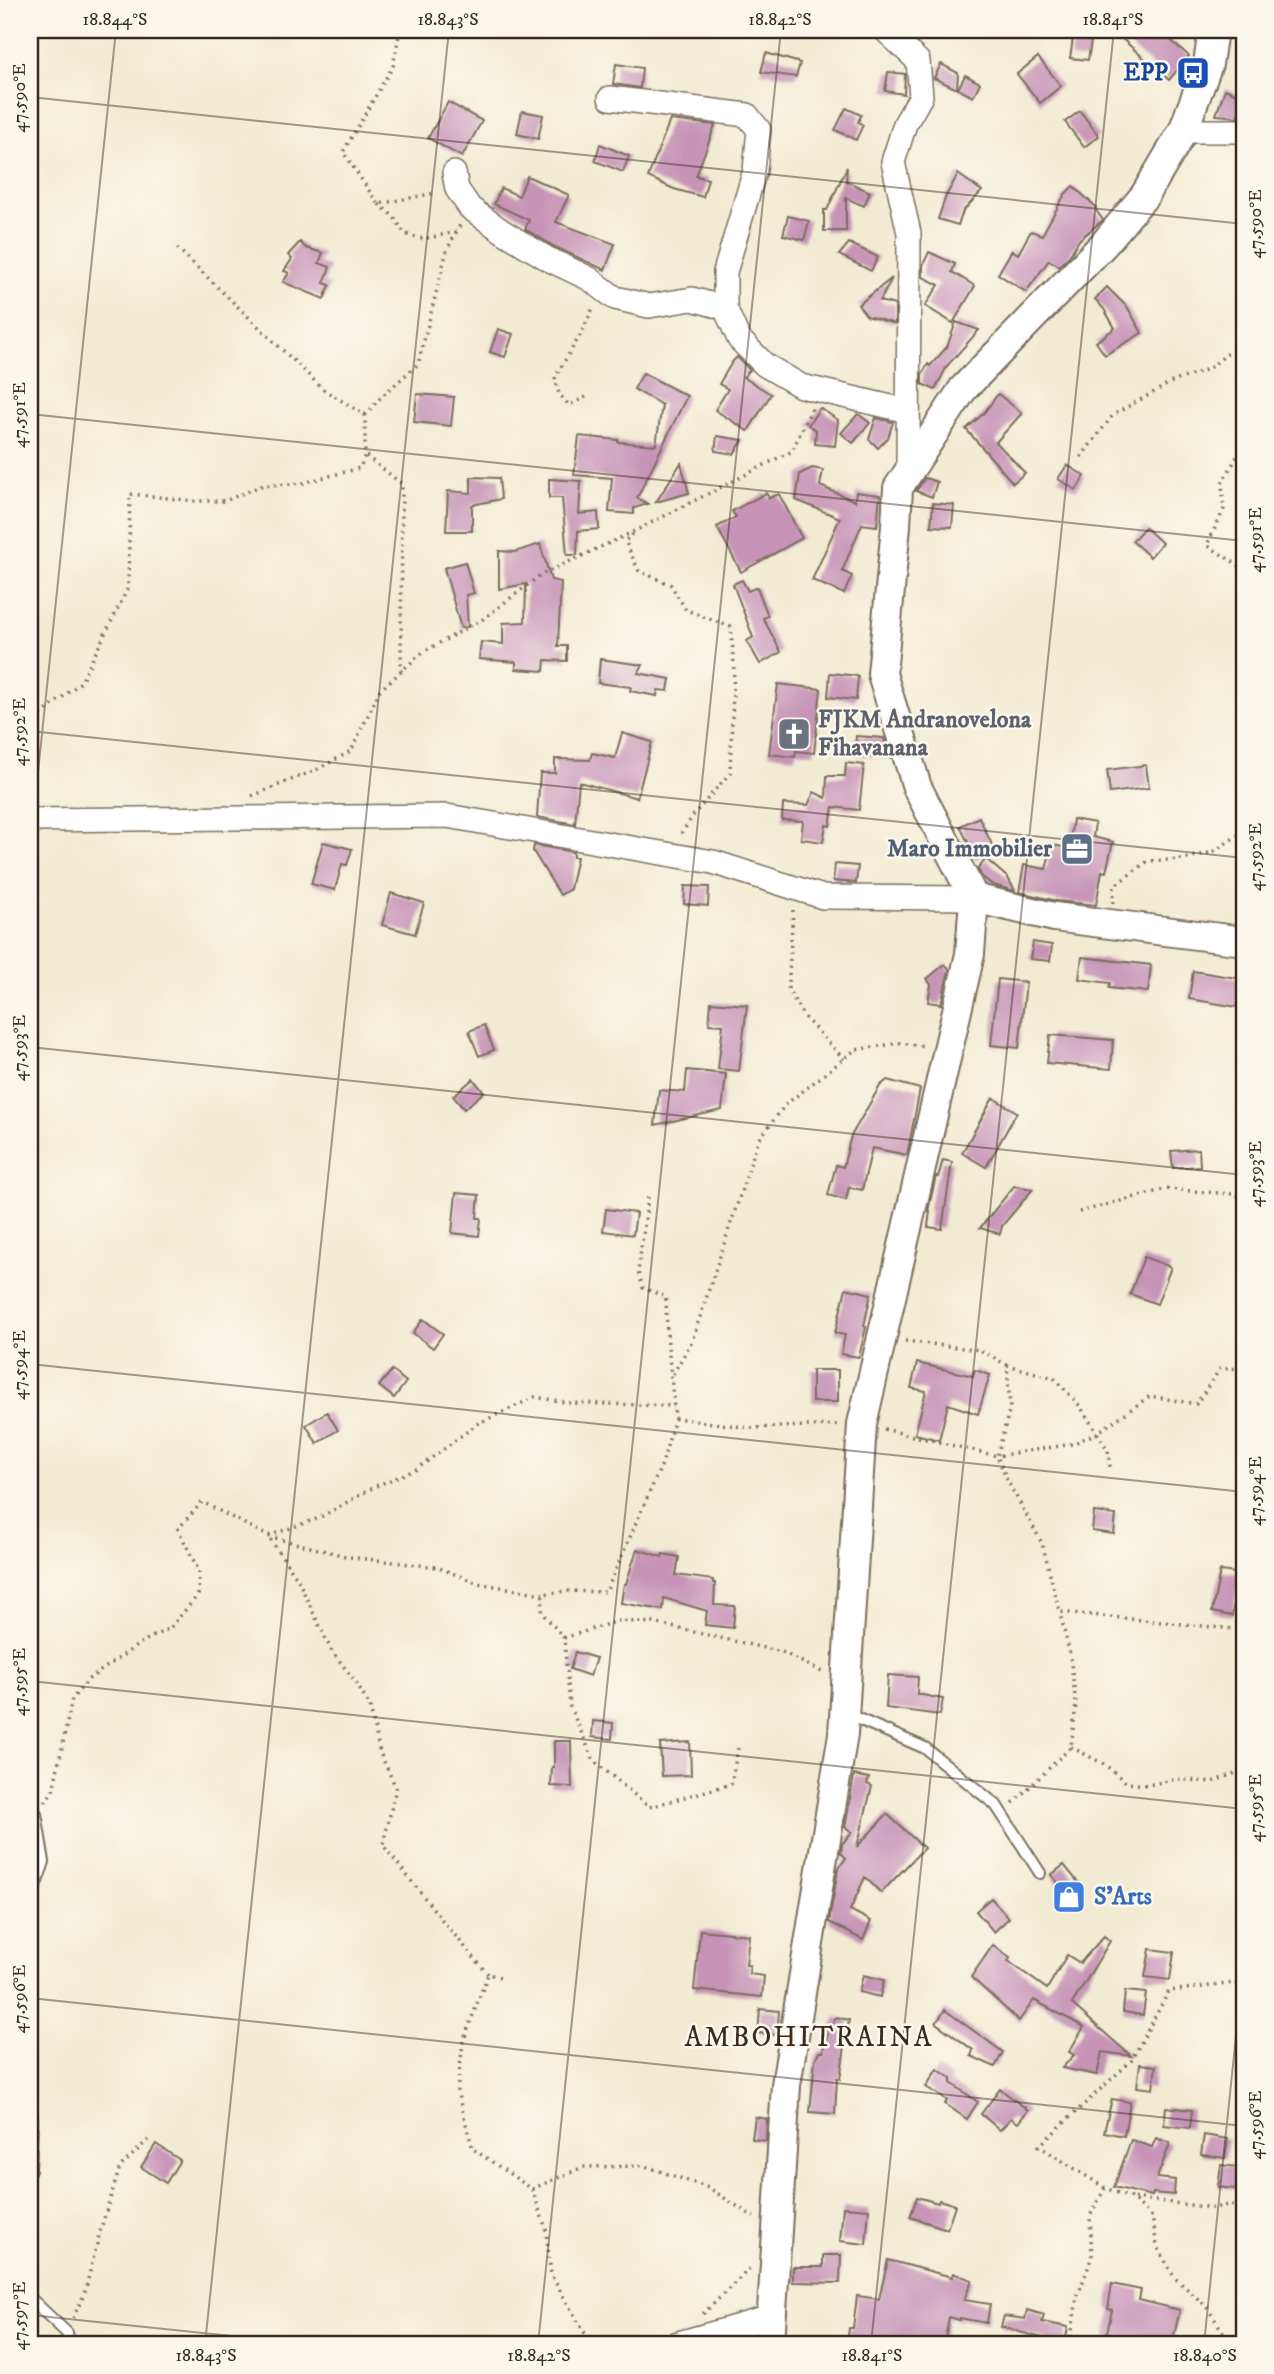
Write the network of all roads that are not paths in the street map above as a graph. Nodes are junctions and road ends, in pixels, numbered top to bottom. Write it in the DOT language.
graph roads {
  1 [pos="885,30"];
  2 [pos="1213,30"];
  3 [pos="610,98"];
  4 [pos="1183,131"];
  5 [pos="1244,131"];
  6 [pos="460,190"];
  7 [pos="726,308"];
  8 [pos="908,411"];
  9 [pos="908,471"];
  10 [pos="30,820"];
  11 [pos="974,898"];
  12 [pos="1244,941"];
  13 [pos="845,1712"];
  14 [pos="33,1810"];
  15 [pos="1040,1873"];
  16 [pos="30,1901"];
  17 [pos="30,2114"];
  18 [pos="30,2170"];
  19 [pos="30,2298"];
  20 [pos="771,2330"];
  21 [pos="68,2339"];
  22 [pos="676,2344"];
  1 -- 8 [label="street"];
  2 -- 4 [label="street"];
  3 -- 7 [label="street"];
  4 -- 5 [label="street"];
  4 -- 9 [label="street"];
  6 -- 7 [label="street"];
  7 -- 8 [label="street"];
  8 -- 9 [label="street"];
  9 -- 11 [label="street"];
  10 -- 11 [label="street"];
  11 -- 12 [label="street"];
  11 -- 13 [label="street"];
  13 -- 15 [label="lane"];
  13 -- 20 [label="street"];
  14 -- 16 [label="lane"];
  17 -- 18 [label="lane"];
  19 -- 21 [label="lane"];
  20 -- 22 [label="street"];
}
